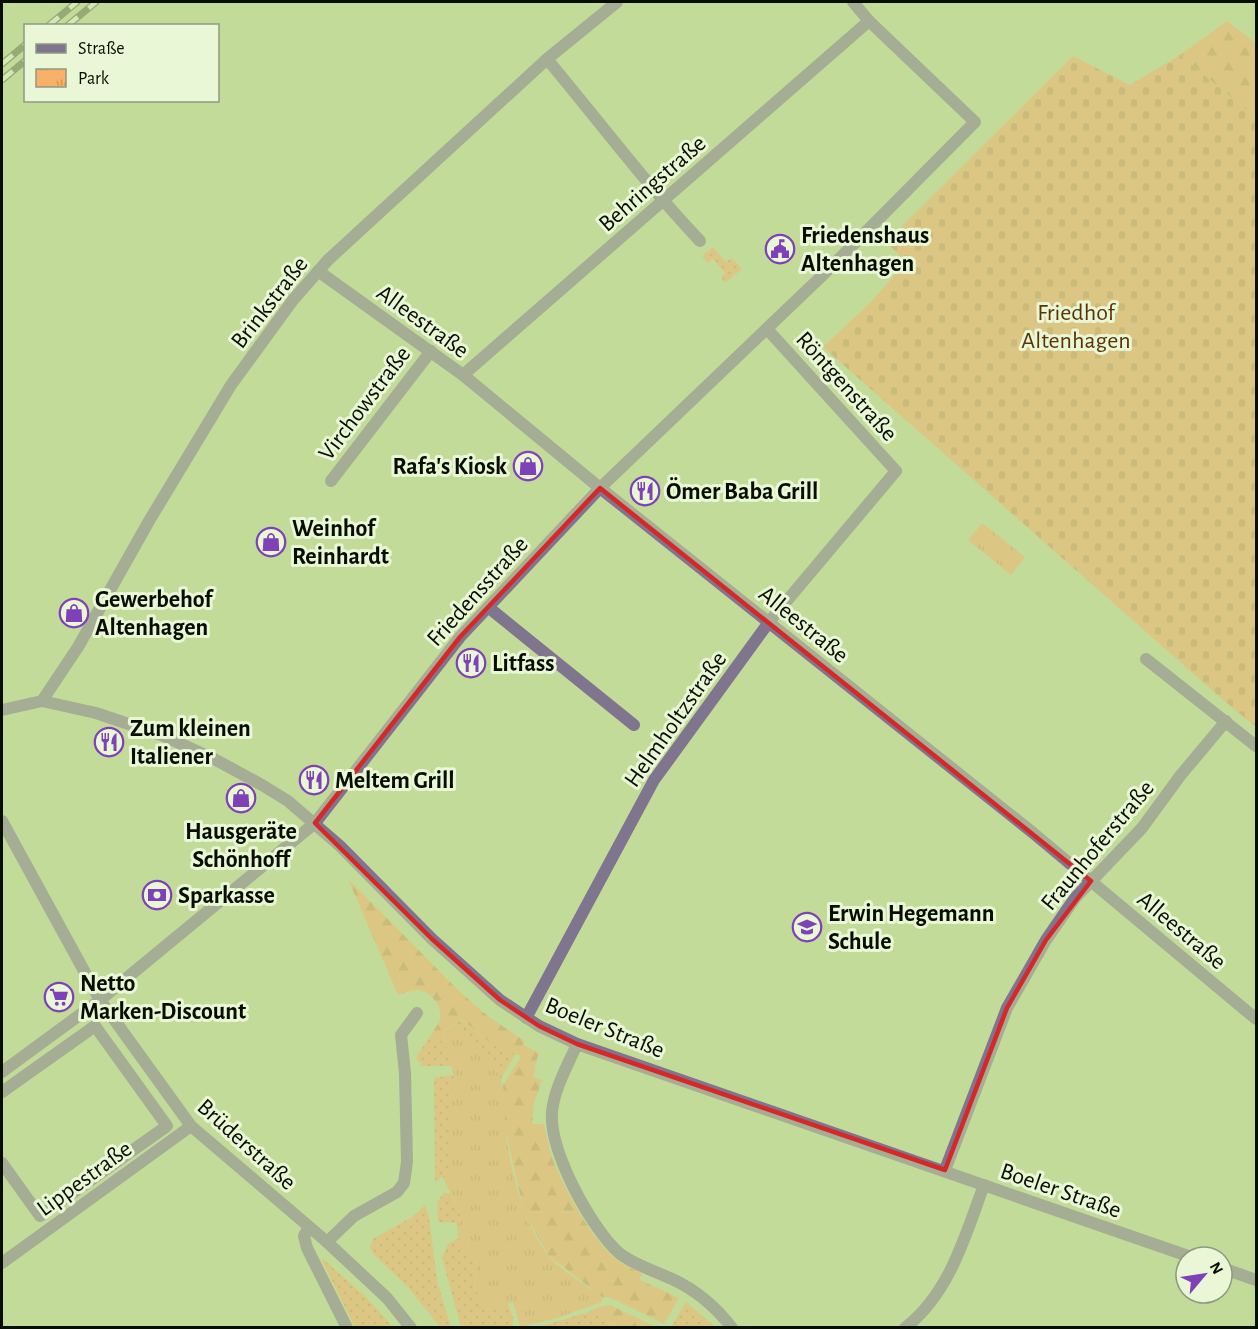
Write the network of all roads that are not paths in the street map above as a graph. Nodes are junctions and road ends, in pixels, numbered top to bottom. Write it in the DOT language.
graph roads {
  1 [pos="618,2"];
  2 [pos="853,2"];
  3 [pos="869,21"];
  4 [pos="547,59"];
  5 [pos="663,202"];
  6 [pos="700,241"];
  7 [pos="318,271"];
  8 [pos="766,329"];
  9 [pos="430,351"];
  10 [pos="463,375"];
  11 [pos="896,471"];
  12 [pos="332,481"];
  13 [pos="600,488"];
  14 [pos="488,608"];
  15 [pos="769,622"];
  16 [pos="1146,659"];
  17 [pos="42,701"];
  18 [pos="2,710"];
  19 [pos="1226,721"];
  20 [pos="634,725"];
  21 [pos="1257,746"];
  22 [pos="2,821"];
  23 [pos="315,823"];
  24 [pos="1091,881"];
  25 [pos="100,1000"];
  26 [pos="417,1013"];
  27 [pos="526,1018"];
  28 [pos="1257,1019"];
  29 [pos="577,1044"];
  30 [pos="2,1072"];
  31 [pos="2,1092"];
  32 [pos="191,1126"];
  33 [pos="2,1163"];
  34 [pos="945,1170"];
  35 [pos="984,1185"];
  36 [pos="309,1227"];
  37 [pos="327,1242"];
  38 [pos="1174,1251"];
  39 [pos="2,1263"];
  40 [pos="1234,1272"];
  41 [pos="1257,1280"];
  42 [pos="347,1328"];
  43 [pos="411,1328"];
  44 [pos="732,1328"];
  45 [pos="905,1328"];
  1 -- 4 [label="street, Brinkstraße"];
  2 -- 3 [label="street"];
  3 -- 5 [label="street, Behringstraße"];
  3 -- 8 [label="street, Friedensstraße"];
  4 -- 5 [label="street"];
  4 -- 7 [label="street, Brinkstraße"];
  5 -- 6 [label="street"];
  5 -- 10 [label="street, Behringstraße"];
  7 -- 9 [label="street, Alleestraße"];
  7 -- 17 [label="street, Brinkstraße"];
  8 -- 11 [label="street, Röntgenstraße"];
  8 -- 13 [label="street, Friedensstraße"];
  9 -- 10 [label="street, Alleestraße"];
  9 -- 12 [label="street, Virchowstraße"];
  10 -- 13 [label="street, Alleestraße"];
  11 -- 15 [label="street, Helmholtzstraße"];
  13 -- 14 [label="street, Friedensstraße"];
  13 -- 15 [label="street, Alleestraße"];
  14 -- 20 [label="street"];
  14 -- 23 [label="street, Friedensstraße"];
  15 -- 24 [label="street, Alleestraße"];
  15 -- 27 [label="street, Helmholtzstraße"];
  16 -- 19 [label="street"];
  17 -- 18 [label="street"];
  17 -- 23 [label="street, Boeler Straße"];
  19 -- 21 [label="street"];
  19 -- 24 [label="street, Fraunhoferstraße"];
  22 -- 25 [label="street, Brüderstraße"];
  23 -- 25 [label="street, Friedensstraße"];
  23 -- 27 [label="street, Boeler Straße"];
  24 -- 28 [label="street, Alleestraße"];
  24 -- 34 [label="street, Fraunhoferstraße"];
  25 -- 30 [label="street, Friedensstraße"];
  25 -- 32 [label="street, Brüderstraße"];
  26 -- 37 [label="street"];
  27 -- 29 [label="street, Boeler Straße"];
  29 -- 34 [label="street, Boeler Straße"];
  29 -- 44 [label="street"];
  31 -- 33 [label="street"];
  32 -- 36 [label="street, Brüderstraße"];
  32 -- 39 [label="street, Lippestraße"];
  34 -- 35 [label="street, Boeler Straße"];
  35 -- 38 [label="street, Boeler Straße"];
  35 -- 45 [label="street"];
  36 -- 37 [label="street, Brüderstraße"];
  36 -- 42 [label="street"];
  37 -- 43 [label="street, Brüderstraße"];
  40 -- 41 [label="street"];
}
